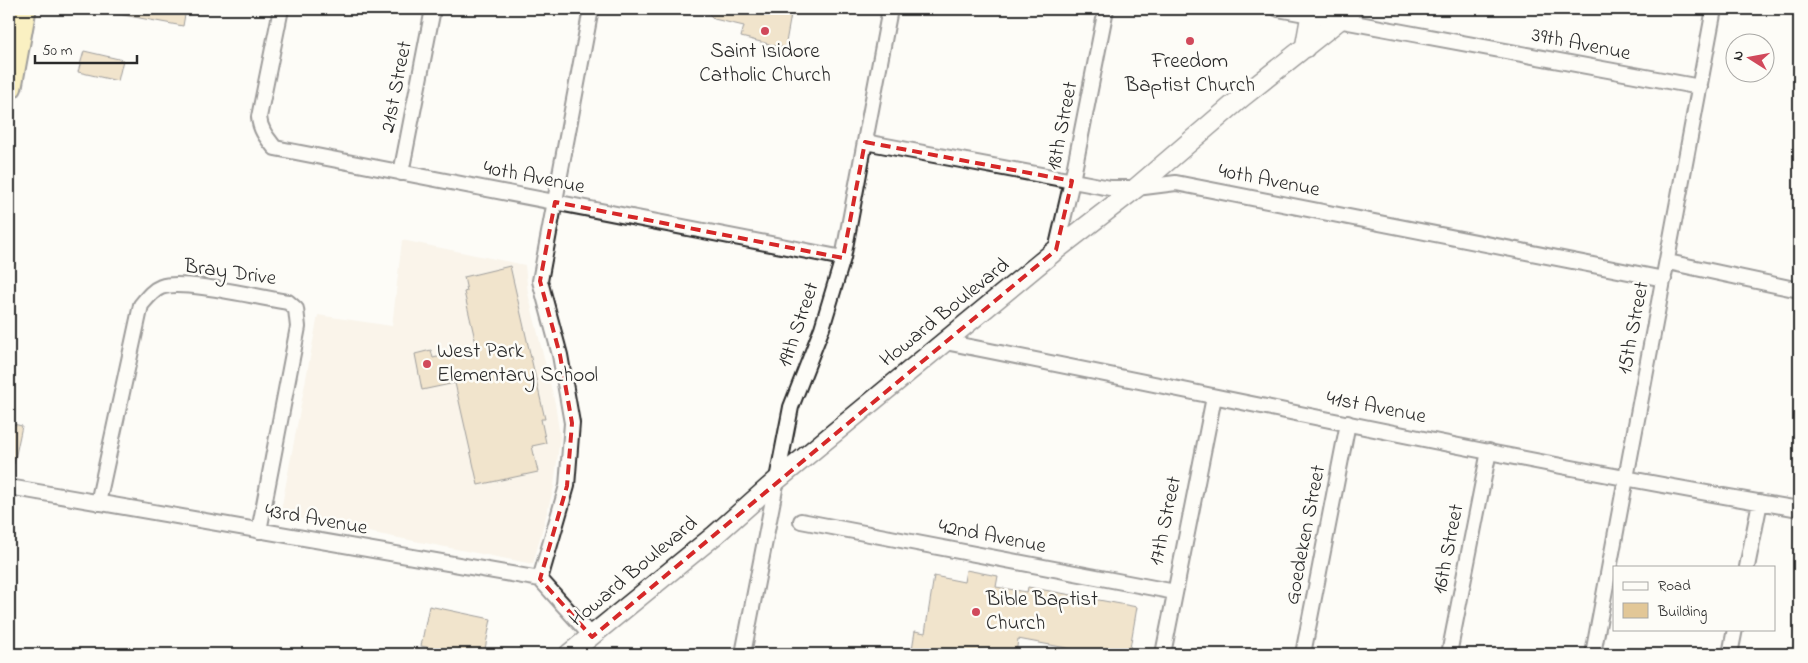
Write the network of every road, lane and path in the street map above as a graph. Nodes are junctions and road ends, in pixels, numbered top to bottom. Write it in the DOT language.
graph roads {
  1 [pos="24,9"];
  2 [pos="281,9"];
  3 [pos="433,9"];
  4 [pos="591,9"];
  5 [pos="890,9"];
  6 [pos="1106,9"];
  7 [pos="1278,9"];
  8 [pos="1714,9"];
  9 [pos="1311,12"];
  10 [pos="1346,14"];
  11 [pos="1304,48"];
  12 [pos="9,86"];
  13 [pos="1700,87"];
  14 [pos="865,142"];
  15 [pos="401,173"];
  16 [pos="1072,181"];
  17 [pos="1136,188"];
  18 [pos="555,202"];
  19 [pos="1056,250"];
  20 [pos="843,258"];
  21 [pos="1668,262"];
  22 [pos="1664,279"];
  23 [pos="1799,290"];
  24 [pos="946,342"];
  25 [pos="1214,397"];
  26 [pos="1348,423"];
  27 [pos="1489,451"];
  28 [pos="1626,478"];
  29 [pos="777,480"];
  30 [pos="9,487"];
  31 [pos="1760,502"];
  32 [pos="98,503"];
  33 [pos="1799,509"];
  34 [pos="801,522"];
  35 [pos="259,530"];
  36 [pos="1747,566"];
  37 [pos="540,579"];
  38 [pos="1175,592"];
  39 [pos="1735,630"];
  40 [pos="592,636"];
  41 [pos="569,654"];
  42 [pos="743,654"];
  43 [pos="1163,654"];
  44 [pos="1303,654"];
  45 [pos="1449,654"];
  46 [pos="1593,654"];
  47 [pos="1730,654"];
  1 -- 12 [label="highway"];
  2 -- 15 [label="street, 40th Avenue"];
  3 -- 15 [label="street, 21st Street"];
  4 -- 18 [label="street"];
  5 -- 14 [label="street, 19th Street"];
  6 -- 16 [label="street, 18th Street"];
  7 -- 9 [label="street, 39th Avenue"];
  8 -- 13 [label="street, 15th Street"];
  9 -- 10 [label="street, 39th Avenue"];
  9 -- 11 [label="main road"];
  10 -- 11 [label="main road, Howard Boulevard"];
  10 -- 13 [label="street, 39th Avenue"];
  11 -- 17 [label="main road, Howard Boulevard"];
  13 -- 21 [label="street, 15th Street"];
  14 -- 16 [label="street, 40th Avenue"];
  14 -- 20 [label="street, 19th Street"];
  15 -- 18 [label="street, 40th Avenue"];
  16 -- 17 [label="street, 40th Avenue"];
  16 -- 19 [label="street, 18th Street"];
  17 -- 19 [label="main road, Howard Boulevard"];
  17 -- 22 [label="street, 40th Avenue"];
  18 -- 20 [label="street, 40th Avenue"];
  18 -- 37 [label="street"];
  19 -- 24 [label="main road, Howard Boulevard"];
  20 -- 29 [label="street, 19th Street"];
  21 -- 22 [label="street, 15th Street"];
  21 -- 23 [label="street"];
  22 -- 28 [label="street, 15th Street"];
  24 -- 25 [label="street, 41st Avenue"];
  24 -- 29 [label="main road, Howard Boulevard"];
  25 -- 26 [label="street, 41st Avenue"];
  25 -- 38 [label="street, 17th Street"];
  26 -- 27 [label="street, 41st Avenue"];
  26 -- 44 [label="street, Goedeken Street"];
  27 -- 28 [label="street, 41st Avenue"];
  27 -- 45 [label="street, 16th Street"];
  28 -- 31 [label="street, 41st Avenue"];
  28 -- 46 [label="street, 15th Street"];
  29 -- 40 [label="main road, Howard Boulevard"];
  29 -- 42 [label="street, 19th Street"];
  30 -- 32 [label="street, 43rd Avenue"];
  31 -- 33 [label="street, 41st Avenue"];
  31 -- 36 [label="street"];
  32 -- 35 [label="street, 43rd Avenue"];
  32 -- 35 [label="street, Bray Drive"];
  34 -- 38 [label="street, 42nd Avenue"];
  35 -- 37 [label="street, 43rd Avenue"];
  37 -- 40 [label="street"];
  38 -- 43 [label="street, 17th Street"];
  39 -- 47 [label="street"];
  40 -- 41 [label="main road, Howard Boulevard"];
}
